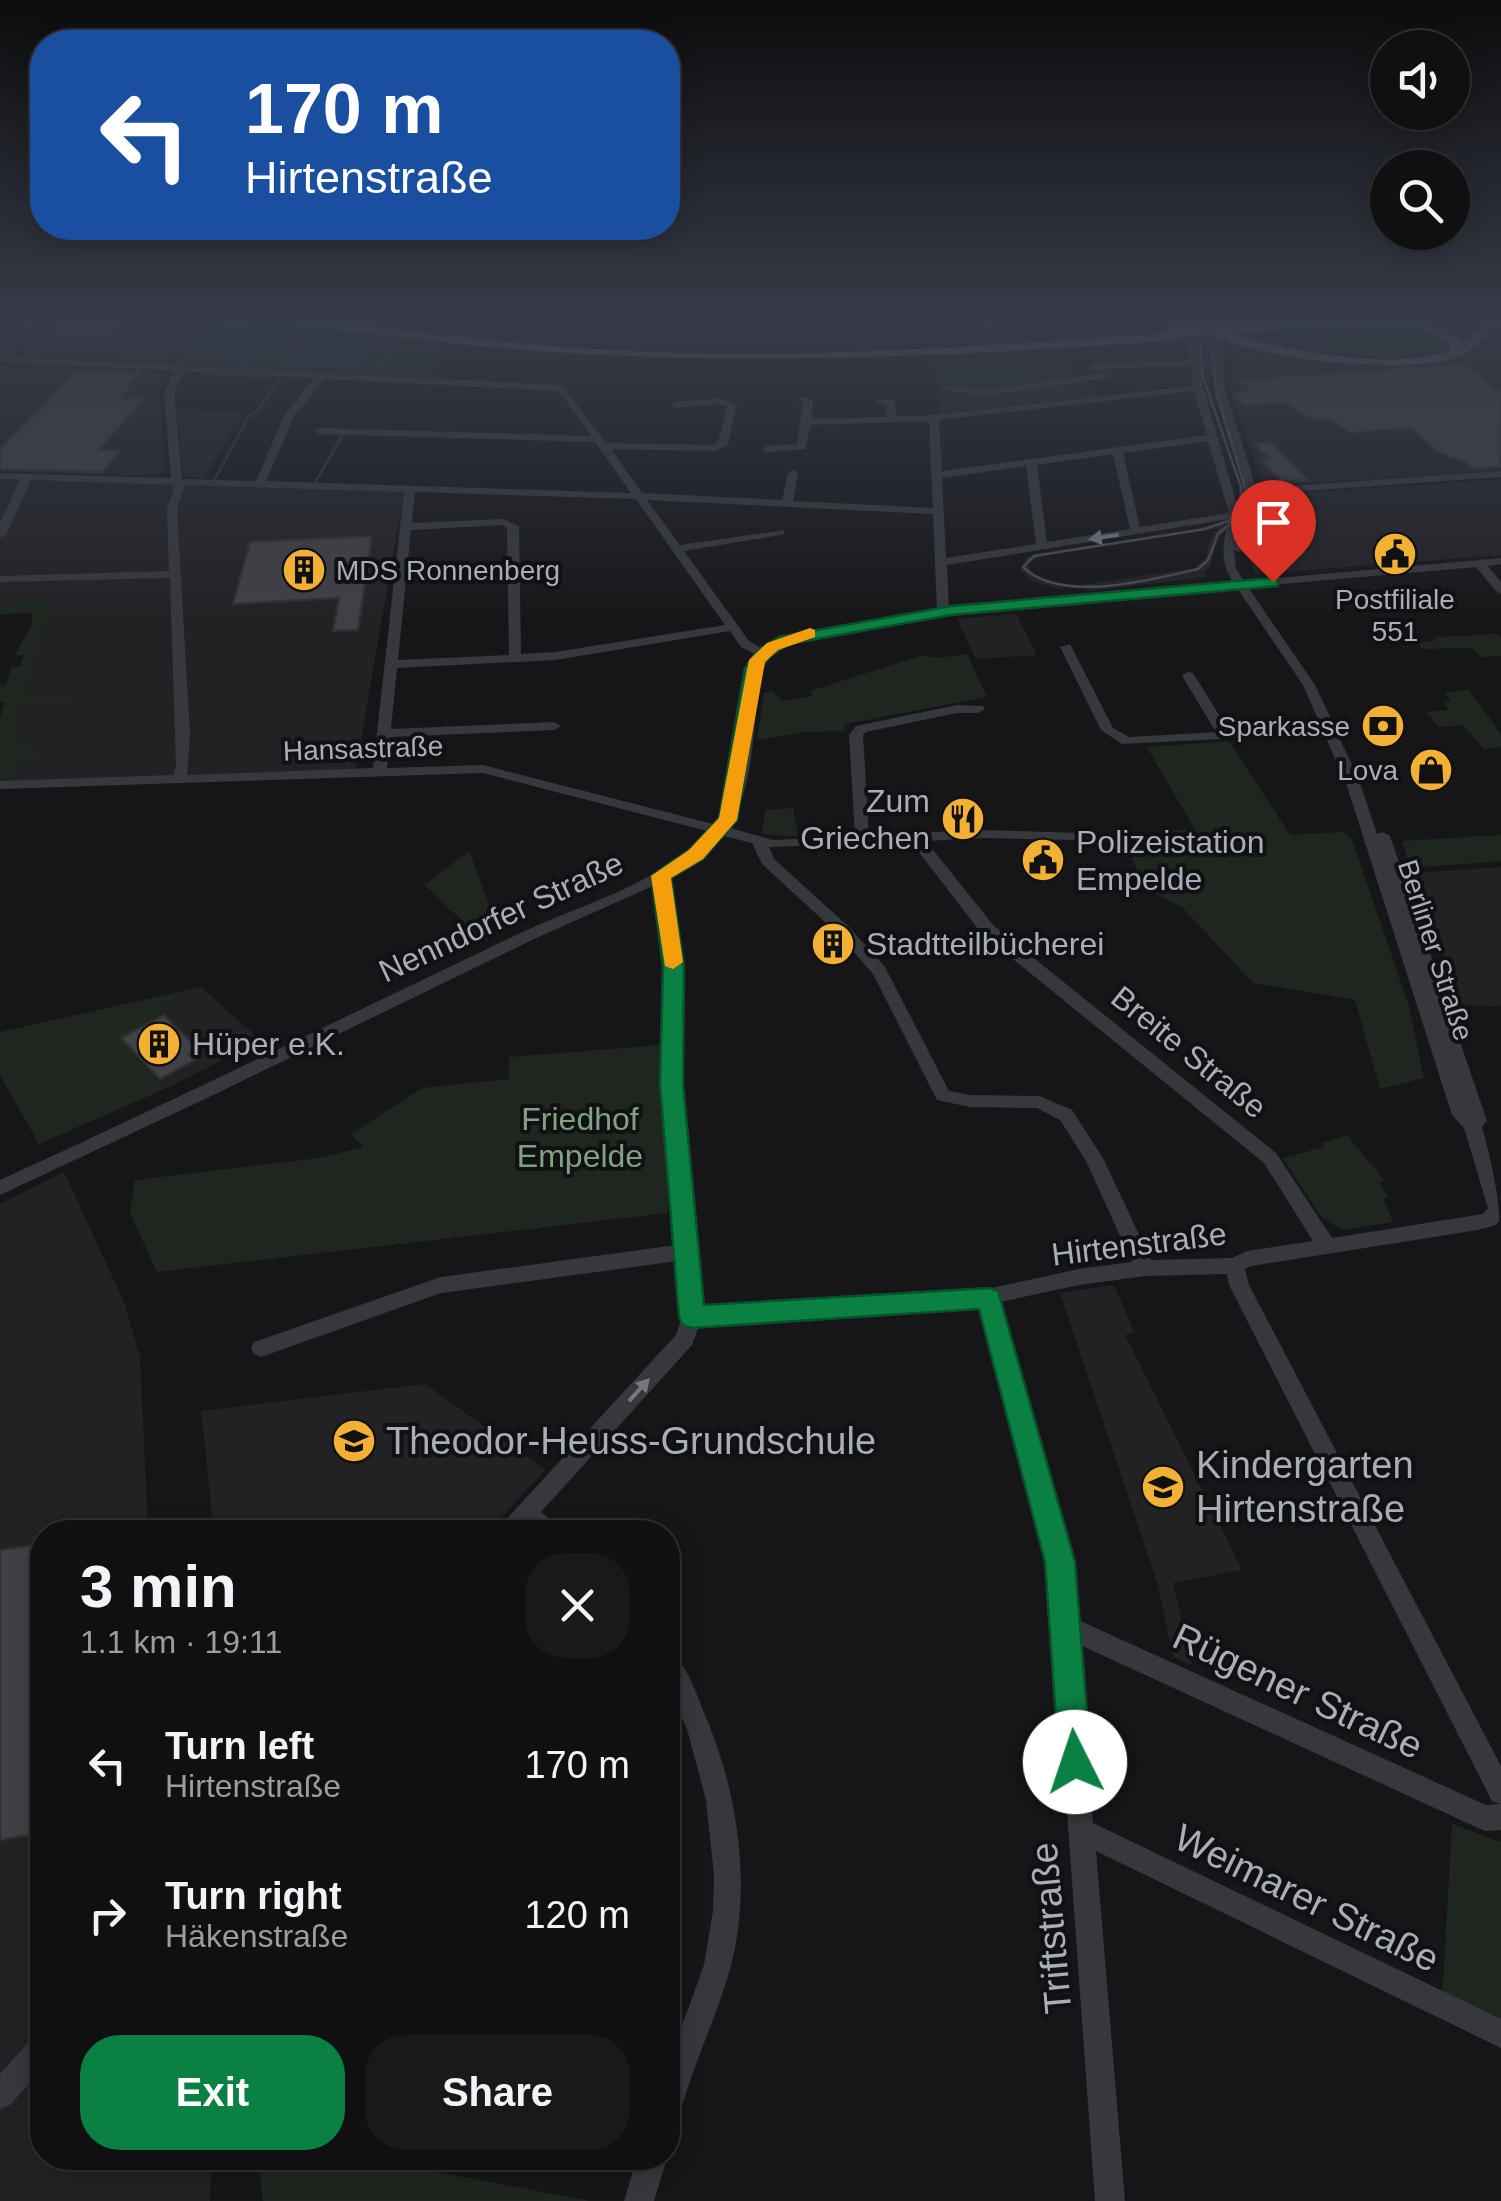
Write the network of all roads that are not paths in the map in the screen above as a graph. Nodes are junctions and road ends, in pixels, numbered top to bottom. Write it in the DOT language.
graph roads {
  1 [pos="172,420"];
  2 [pos="287,420"];
  3 [pos="585,420"];
  4 [pos="729,420"];
  5 [pos="871,420"];
  6 [pos="934,420"];
  7 [pos="1208,420"];
  8 [pos="1232,420"];
  9 [pos="807,422"];
  10 [pos="320,430"];
  11 [pos="1214,438"];
  12 [pos="601,442"];
  13 [pos="767,449"];
  14 [pos="1118,449"];
  15 [pos="1031,462"];
  16 [pos="793,474"];
  17 [pos="1501,474"];
  18 [pos="938,475"];
  19 [pos="0,476"];
  20 [pos="27,477"];
  21 [pos="178,481"];
  22 [pos="260,484"];
  23 [pos="1229,487"];
  24 [pos="1252,488"];
  25 [pos="410,489"];
  26 [pos="639,496"];
  27 [pos="788,503"];
  28 [pos="937,511"];
  29 [pos="1234,515"];
  30 [pos="408,526"];
  31 [pos="780,532"];
  32 [pos="1136,532"];
  33 [pos="0,535"];
  34 [pos="1042,547"];
  35 [pos="678,549"];
  36 [pos="1501,562"];
  37 [pos="939,563"];
  38 [pos="1481,565"];
  39 [pos="177,574"];
  40 [pos="0,579"];
  41 [pos="1246,585"];
  42 [pos="1501,590"];
  43 [pos="943,612"];
  44 [pos="733,626"];
  45 [pos="1066,647"];
  46 [pos="763,654"];
  47 [pos="515,658"];
  48 [pos="394,664"];
  49 [pos="1188,676"];
  50 [pos="978,710"];
  51 [pos="554,726"];
  52 [pos="1335,728"];
  53 [pos="386,733"];
  54 [pos="1225,735"];
  55 [pos="380,772"];
  56 [pos="178,779"];
  57 [pos="0,785"];
  58 [pos="720,831"];
  59 [pos="914,836"];
  60 [pos="1113,837"];
  61 [pos="862,839"];
  62 [pos="759,842"];
  63 [pos="661,876"];
  64 [pos="1472,1125"];
  65 [pos="0,1188"];
  66 [pos="1500,1209"];
  67 [pos="1326,1246"];
  68 [pos="686,1252"];
  69 [pos="1235,1266"];
  70 [pos="1145,1268"];
  71 [pos="989,1298"];
  72 [pos="692,1317"];
  73 [pos="260,1348"];
  74 [pos="526,1514"];
  75 [pos="520,1520"];
  76 [pos="534,1520"];
  77 [pos="1065,1626"];
  78 [pos="680,1692"];
  79 [pos="1501,1792"];
  80 [pos="1501,1818"];
  81 [pos="1080,1830"];
  82 [pos="1501,2034"];
  83 [pos="30,2061"];
  84 [pos="680,2069"];
  85 [pos="0,2095"];
  86 [pos="648,2170"];
  87 [pos="638,2201"];
  88 [pos="1110,2201"];
  1 -- 21 [label="street"];
  2 -- 22 [label="street"];
  3 -- 12 [label="street"];
  4 -- 12 [label="street"];
  5 -- 9 [label="street"];
  6 -- 18 [label="street"];
  7 -- 11 [label="street, Berliner Straße"];
  8 -- 24 [label="street, Berliner Straße"];
  9 -- 13 [label="street"];
  10 -- 12 [label="street"];
  11 -- 14 [label="street"];
  11 -- 23 [label="street, Berliner Straße"];
  12 -- 26 [label="street"];
  14 -- 15 [label="street"];
  14 -- 32 [label="street"];
  15 -- 18 [label="street"];
  15 -- 34 [label="street"];
  16 -- 27 [label="street"];
  17 -- 24 [label="street"];
  18 -- 28 [label="street"];
  19 -- 20 [label="street"];
  20 -- 21 [label="street"];
  20 -- 33 [label="street"];
  21 -- 22 [label="street"];
  21 -- 39 [label="street"];
  22 -- 25 [label="street"];
  23 -- 24 [label="street"];
  23 -- 29 [label="street, Berliner Straße"];
  24 -- 41 [label="street, Berliner Straße"];
  25 -- 26 [label="street"];
  25 -- 30 [label="street"];
  26 -- 27 [label="street"];
  26 -- 35 [label="street"];
  27 -- 28 [label="street"];
  28 -- 37 [label="street"];
  29 -- 32 [label="street"];
  29 -- 41 [label="street, Berliner Straße"];
  30 -- 47 [label="street"];
  30 -- 48 [label="street"];
  31 -- 35 [label="street"];
  32 -- 34 [label="street, one-way"];
  34 -- 37 [label="street"];
  35 -- 44 [label="street"];
  36 -- 38 [label="street"];
  37 -- 43 [label="street"];
  38 -- 41 [label="street"];
  38 -- 42 [label="street"];
  39 -- 40 [label="street"];
  39 -- 56 [label="street"];
  41 -- 43 [label="street"];
  41 -- 52 [label="street, Berliner Straße"];
  43 -- 46 [label="street"];
  44 -- 46 [label="street"];
  44 -- 47 [label="street"];
  45 -- 54 [label="street"];
  46 -- 58 [label="street"];
  47 -- 48 [label="street"];
  48 -- 53 [label="street"];
  49 -- 54 [label="street"];
  50 -- 61 [label="street"];
  51 -- 53 [label="street"];
  52 -- 54 [label="street"];
  52 -- 64 [label="street, Berliner Straße"];
  53 -- 55 [label="street"];
  55 -- 56 [label="street, Hansastraße"];
  55 -- 58 [label="street, Hansastraße"];
  56 -- 57 [label="street, Hansastraße"];
  58 -- 62 [label="street, Hansastraße"];
  58 -- 63 [label="street, Nenndorfer Straße"];
  59 -- 60 [label="street, Hansastraße"];
  59 -- 61 [label="street, Hansastraße"];
  59 -- 67 [label="street, Breite Straße"];
  61 -- 62 [label="street, Hansastraße"];
  62 -- 70 [label="street"];
  63 -- 65 [label="street, Nenndorfer Straße"];
  63 -- 68 [label="street"];
  64 -- 66 [label="street, Hirtenstraße"];
  66 -- 67 [label="street, Hirtenstraße"];
  67 -- 69 [label="street, Hirtenstraße"];
  68 -- 72 [label="street"];
  68 -- 73 [label="street"];
  69 -- 70 [label="street, Hirtenstraße"];
  69 -- 79 [label="street"];
  70 -- 71 [label="street, Hirtenstraße"];
  71 -- 72 [label="street, Hirtenstraße"];
  71 -- 77 [label="street, Triftstraße"];
  74 -- 72 [label="street, one-way"];
  74 -- 75 [label="street"];
  74 -- 76 [label="street"];
  77 -- 80 [label="street, Rügener Straße"];
  77 -- 81 [label="street, Triftstraße"];
  78 -- 84 [label="street"];
  81 -- 82 [label="street, Weimarer Straße"];
  81 -- 88 [label="street, Triftstraße"];
  83 -- 85 [label="street"];
  86 -- 87 [label="street"];
}
